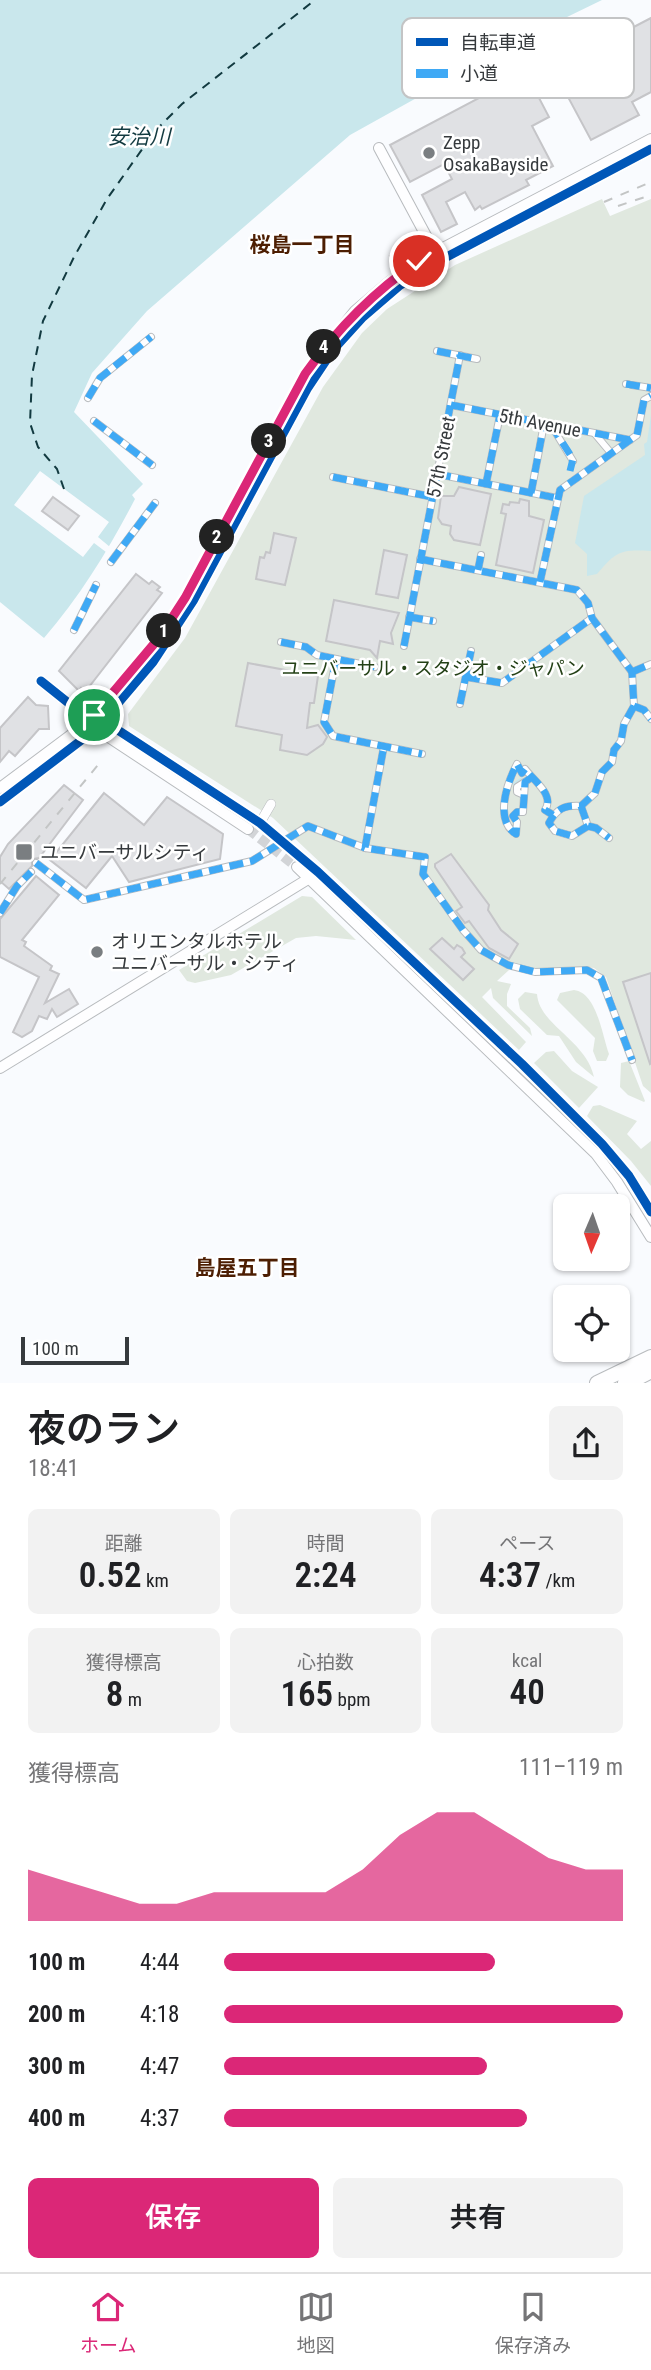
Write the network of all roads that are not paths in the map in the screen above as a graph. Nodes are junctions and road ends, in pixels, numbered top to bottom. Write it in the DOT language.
graph roads {
  1 [pos="651,139"];
  2 [pos="379,148"];
  3 [pos="651,149"];
  4 [pos="437,256"];
  5 [pos="151,337"];
  6 [pos="437,351"];
  7 [pos="460,355"];
  8 [pos="477,359"];
  9 [pos="629,384"];
  10 [pos="651,388"];
  11 [pos="651,396"];
  12 [pos="88,398"];
  13 [pos="451,405"];
  14 [pos="500,415"];
  15 [pos="94,421"];
  16 [pos="547,424"];
  17 [pos="596,433"];
  18 [pos="630,440"];
  19 [pos="611,453"];
  20 [pos="152,466"];
  21 [pos="571,466"];
  22 [pos="438,474"];
  23 [pos="333,477"];
  24 [pos="486,484"];
  25 [pos="530,493"];
  26 [pos="433,497"];
  27 [pos="557,498"];
  28 [pos="155,503"];
  29 [pos="481,555"];
  30 [pos="420,559"];
  31 [pos="111,562"];
  32 [pos="478,570"];
  33 [pos="540,582"];
  34 [pos="96,585"];
  35 [pos="409,617"];
  36 [pos="592,618"];
  37 [pos="433,621"];
  38 [pos="74,630"];
  39 [pos="281,642"];
  40 [pos="404,646"];
  41 [pos="471,651"];
  42 [pos="336,659"];
  43 [pos="651,664"];
  44 [pos="375,667"];
  45 [pos="632,672"];
  46 [pos="466,677"];
  47 [pos="41,681"];
  48 [pos="460,704"];
  49 [pos="634,706"];
  50 [pos="651,719"];
  51 [pos="93,720"];
  52 [pos="383,751"];
  53 [pos="422,754"];
  54 [pos="532,777"];
  55 [pos="0,788"];
  56 [pos="0,802"];
  57 [pos="271,804"];
  58 [pos="581,806"];
  59 [pos="504,810"];
  60 [pos="495,812"];
  61 [pos="553,815"];
  62 [pos="255,824"];
  63 [pos="588,826"];
  64 [pos="609,838"];
  65 [pos="365,848"];
  66 [pos="36,863"];
  67 [pos="302,865"];
  68 [pos="31,872"];
  69 [pos="314,875"];
  70 [pos="0,913"];
  71 [pos="632,1060"];
  72 [pos="0,1068"];
  73 [pos="651,1212"];
  74 [pos="651,1237"];
  75 [pos="651,1357"];
  76 [pos="651,1370"];
  77 [pos="597,1383"];
  78 [pos="626,1383"];
  1 -- 4 [label="street"];
  2 -- 4 [label="street"];
  3 -- 4 [label="street"];
  4 -- 51 [label="street"];
  5 -- 12 [label="street"];
  6 -- 7 [label="street"];
  7 -- 8 [label="street"];
  7 -- 13 [label="street, 57th Street"];
  9 -- 10 [label="street"];
  11 -- 18 [label="street"];
  13 -- 14 [label="street, 5th Avenue"];
  13 -- 22 [label="street, 57th Street"];
  14 -- 16 [label="street, 5th Avenue"];
  14 -- 24 [label="street"];
  15 -- 20 [label="street"];
  16 -- 17 [label="street, 5th Avenue"];
  16 -- 21 [label="street"];
  16 -- 25 [label="street"];
  17 -- 18 [label="street, 5th Avenue"];
  17 -- 19 [label="street"];
  18 -- 19 [label="street"];
  19 -- 27 [label="street"];
  22 -- 24 [label="street"];
  22 -- 26 [label="street, 57th Street"];
  23 -- 26 [label="street"];
  24 -- 25 [label="street"];
  25 -- 27 [label="street"];
  26 -- 30 [label="street, 57th Street"];
  27 -- 33 [label="street"];
  28 -- 31 [label="street"];
  29 -- 32 [label="street"];
  30 -- 32 [label="street"];
  30 -- 35 [label="street, 57th Street"];
  32 -- 33 [label="street"];
  33 -- 36 [label="street"];
  34 -- 38 [label="street"];
  35 -- 37 [label="street"];
  35 -- 40 [label="street, 57th Street"];
  36 -- 45 [label="street"];
  36 -- 46 [label="street"];
  39 -- 42 [label="street"];
  41 -- 46 [label="street"];
  42 -- 44 [label="street"];
  42 -- 53 [label="street"];
  43 -- 45 [label="street"];
  45 -- 49 [label="street"];
  46 -- 48 [label="street"];
  47 -- 51 [label="street"];
  49 -- 50 [label="street"];
  49 -- 58 [label="street"];
  51 -- 55 [label="street"];
  51 -- 56 [label="street"];
  51 -- 62 [label="street"];
  52 -- 65 [label="street"];
  54 -- 59 [label="street"];
  54 -- 59 [label="street"];
  54 -- 61 [label="street"];
  57 -- 62 [label="street"];
  58 -- 61 [label="street"];
  58 -- 63 [label="street"];
  59 -- 60 [label="street"];
  61 -- 63 [label="street"];
  63 -- 64 [label="street"];
  65 -- 66 [label="street"];
  65 -- 71 [label="street"];
  67 -- 69 [label="street"];
  68 -- 70 [label="street"];
  69 -- 72 [label="street"];
  69 -- 73 [label="street"];
  69 -- 74 [label="street"];
  75 -- 77 [label="main road"];
  76 -- 78 [label="highway"];
}
